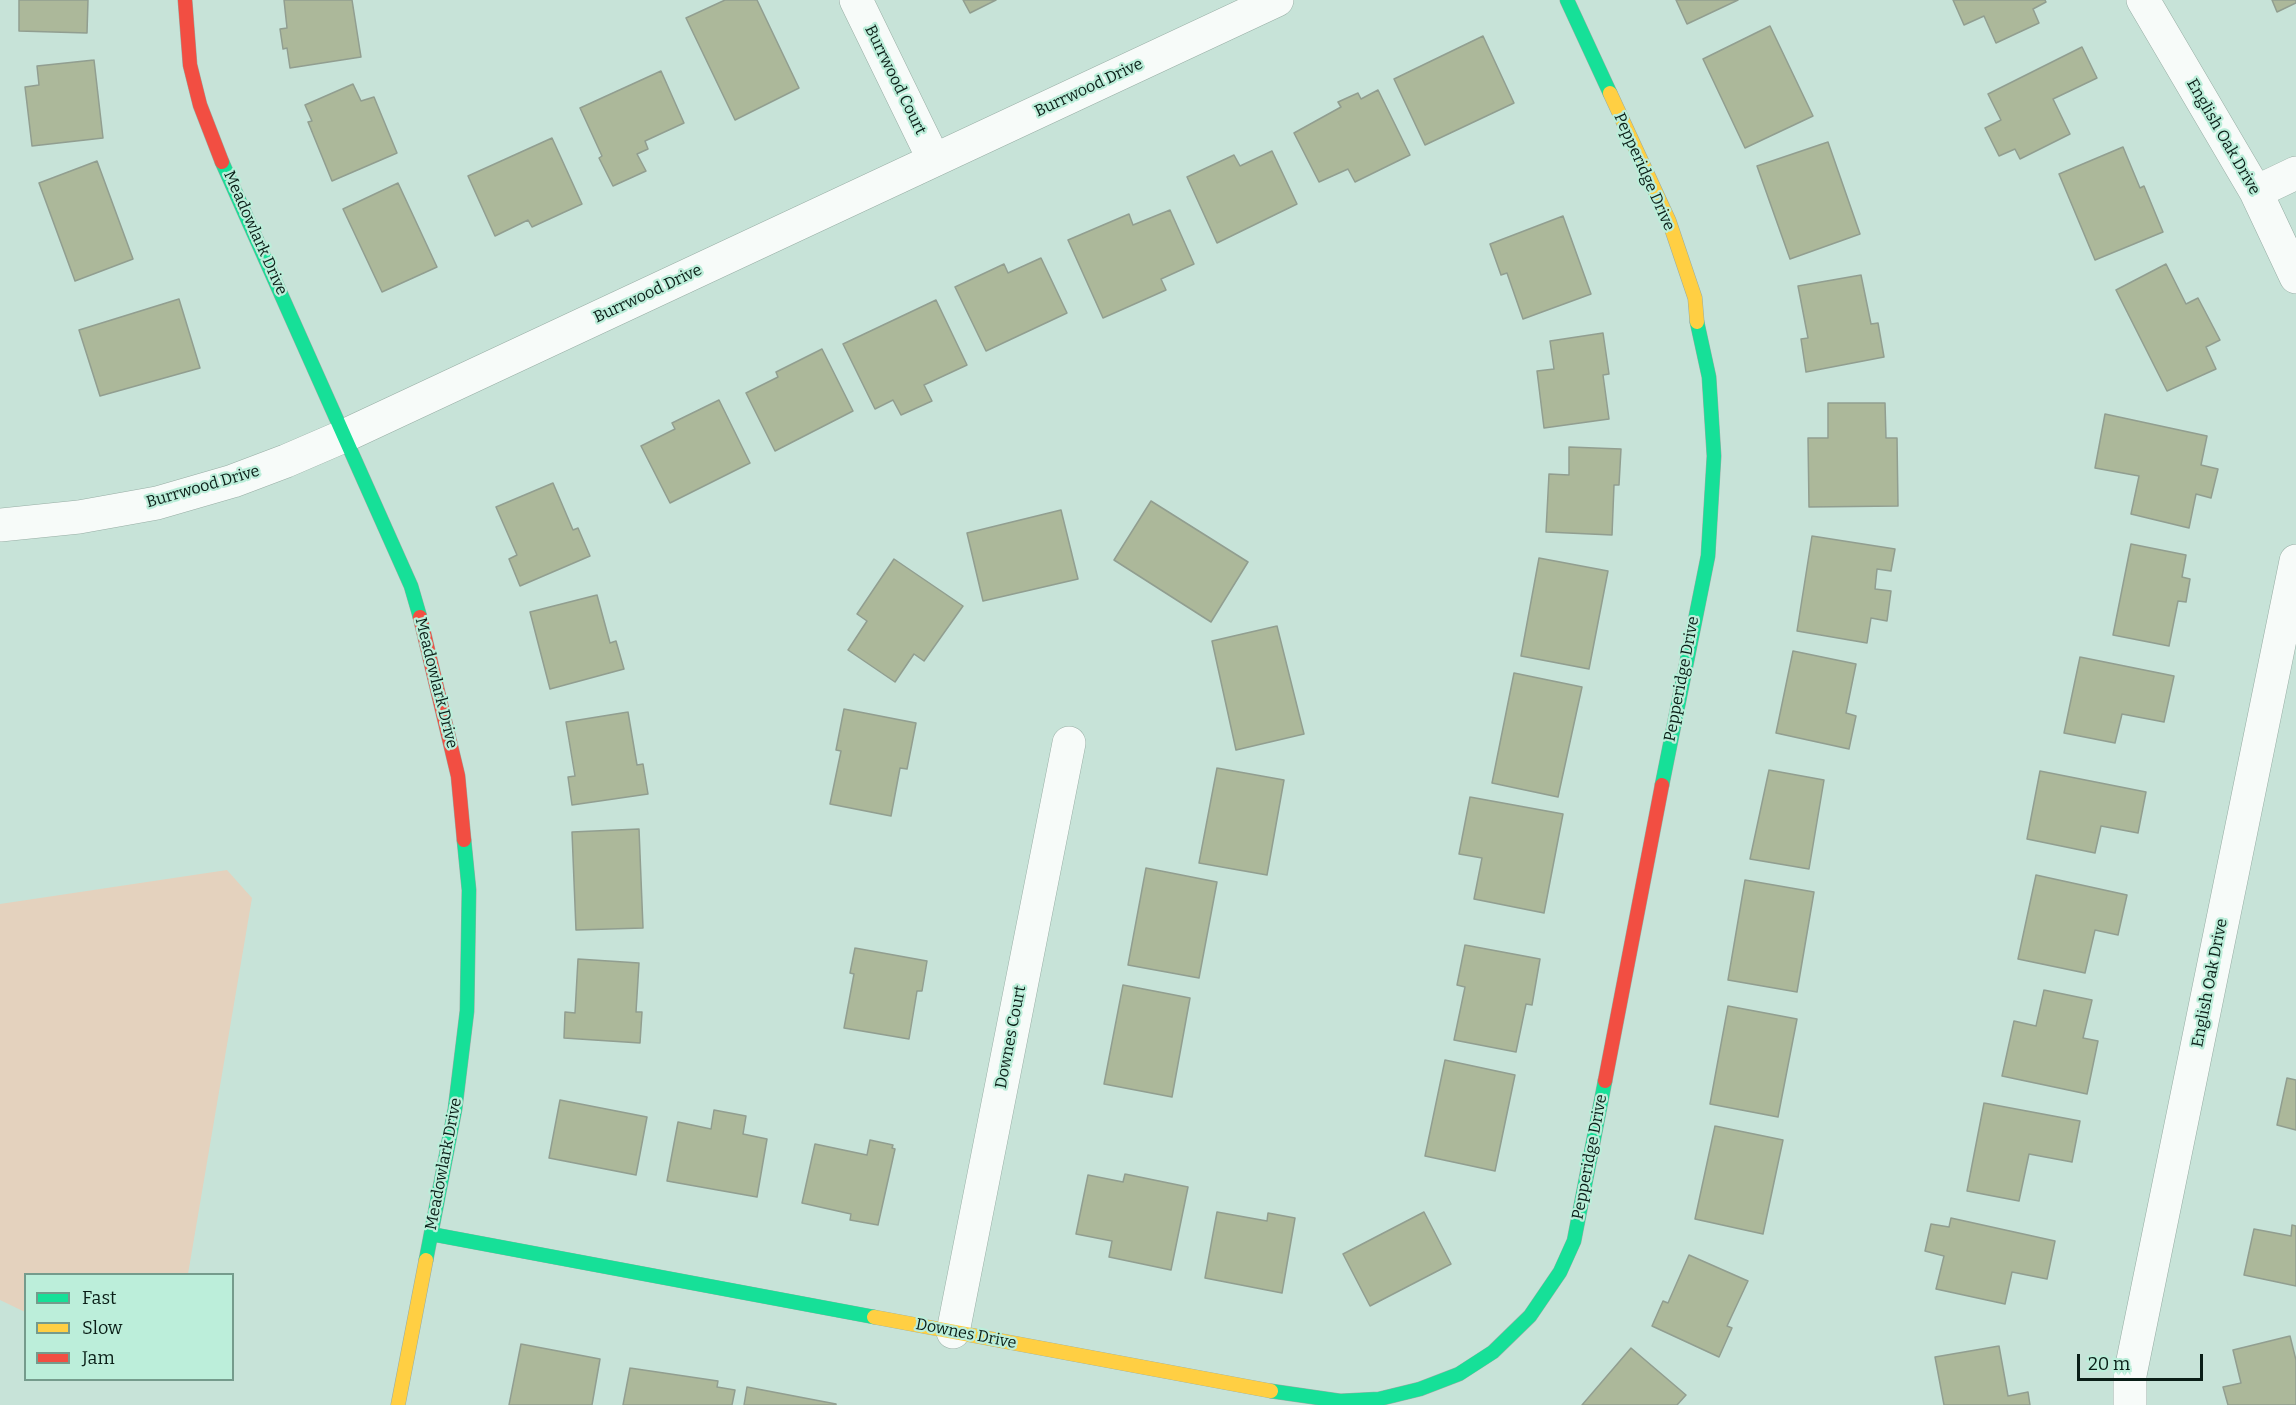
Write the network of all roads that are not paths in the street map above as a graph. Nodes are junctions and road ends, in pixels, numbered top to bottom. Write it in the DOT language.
graph roads {
  1 [pos="185,0"];
  2 [pos="856,0"];
  3 [pos="1277,0"];
  4 [pos="1567,0"];
  5 [pos="2143,0"];
  6 [pos="934,160"];
  7 [pos="2296,173"];
  8 [pos="2256,192"];
  9 [pos="2296,278"];
  10 [pos="344,436"];
  11 [pos="0,525"];
  12 [pos="2296,561"];
  13 [pos="1069,743"];
  14 [pos="431,1234"];
  15 [pos="953,1332"];
  16 [pos="1493,1352"];
  17 [pos="398,1405"];
  18 [pos="2130,1405"];
  1 -- 10 [label="street, Meadowlark Drive"];
  2 -- 6 [label="street, Burrwood Court"];
  3 -- 6 [label="street, Burrwood Drive"];
  4 -- 16 [label="street, Pepperidge Drive"];
  5 -- 8 [label="street, English Oak Drive"];
  6 -- 10 [label="street, Burrwood Drive"];
  7 -- 8 [label="street"];
  8 -- 9 [label="street, English Oak Drive"];
  10 -- 11 [label="street, Burrwood Drive"];
  10 -- 14 [label="street, Meadowlark Drive"];
  12 -- 18 [label="street, English Oak Drive"];
  13 -- 15 [label="street, Downes Court"];
  14 -- 15 [label="street, Downes Drive"];
  14 -- 17 [label="street, Meadowlark Drive"];
  15 -- 16 [label="street, Downes Drive"];
}
